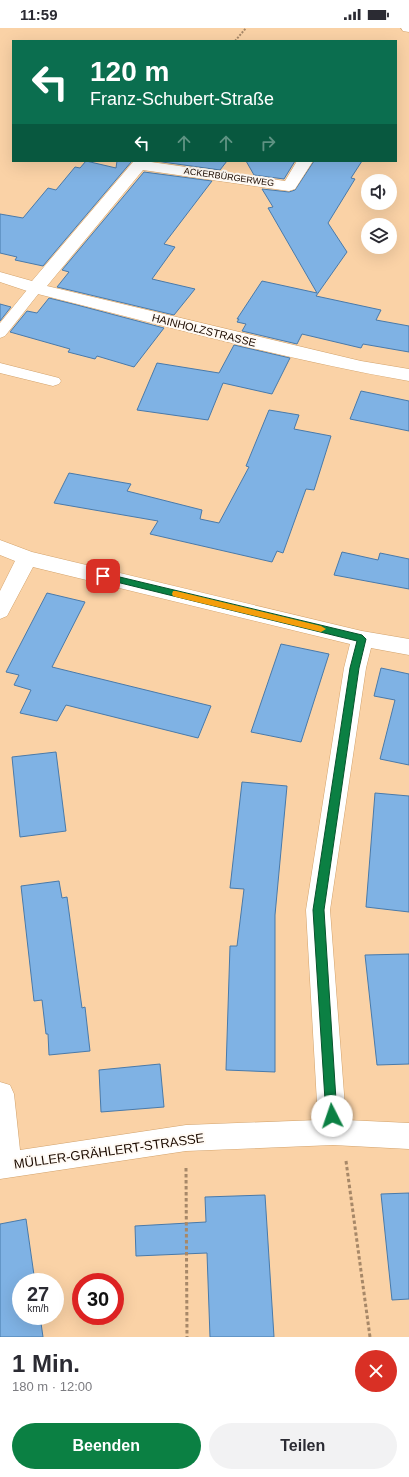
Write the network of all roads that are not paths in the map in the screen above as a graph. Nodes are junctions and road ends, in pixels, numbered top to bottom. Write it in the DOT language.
graph roads {
  1 [pos="304,162"];
  2 [pos="141,163"];
  3 [pos="0,276"];
  4 [pos="36,288"];
  5 [pos="0,333"];
  6 [pos="0,368"];
  7 [pos="409,375"];
  8 [pos="53,381"];
  9 [pos="0,547"];
  10 [pos="27,558"];
  11 [pos="0,611"];
  12 [pos="362,639"];
  13 [pos="409,647"];
  14 [pos="0,1094"];
  15 [pos="337,1132"];
  16 [pos="409,1136"];
  17 [pos="4,1165"];
  1 -- 2 [label="street, ACKERBÜRGERWEG"];
  2 -- 4 [label="street, ACKERBÜRGERWEG"];
  3 -- 4 [label="street, HAINHOLZSTRASSE"];
  4 -- 5 [label="lane"];
  4 -- 7 [label="street, HAINHOLZSTRASSE"];
  6 -- 8 [label="lane"];
  9 -- 10 [label="street"];
  10 -- 11 [label="street"];
  10 -- 12 [label="street"];
  12 -- 13 [label="street"];
  12 -- 15 [label="street"];
  14 -- 17 [label="street"];
  15 -- 16 [label="street, MÜLLER-GRÄHLERT-STRASSE"];
  15 -- 17 [label="street, MÜLLER-GRÄHLERT-STRASSE"];
}
